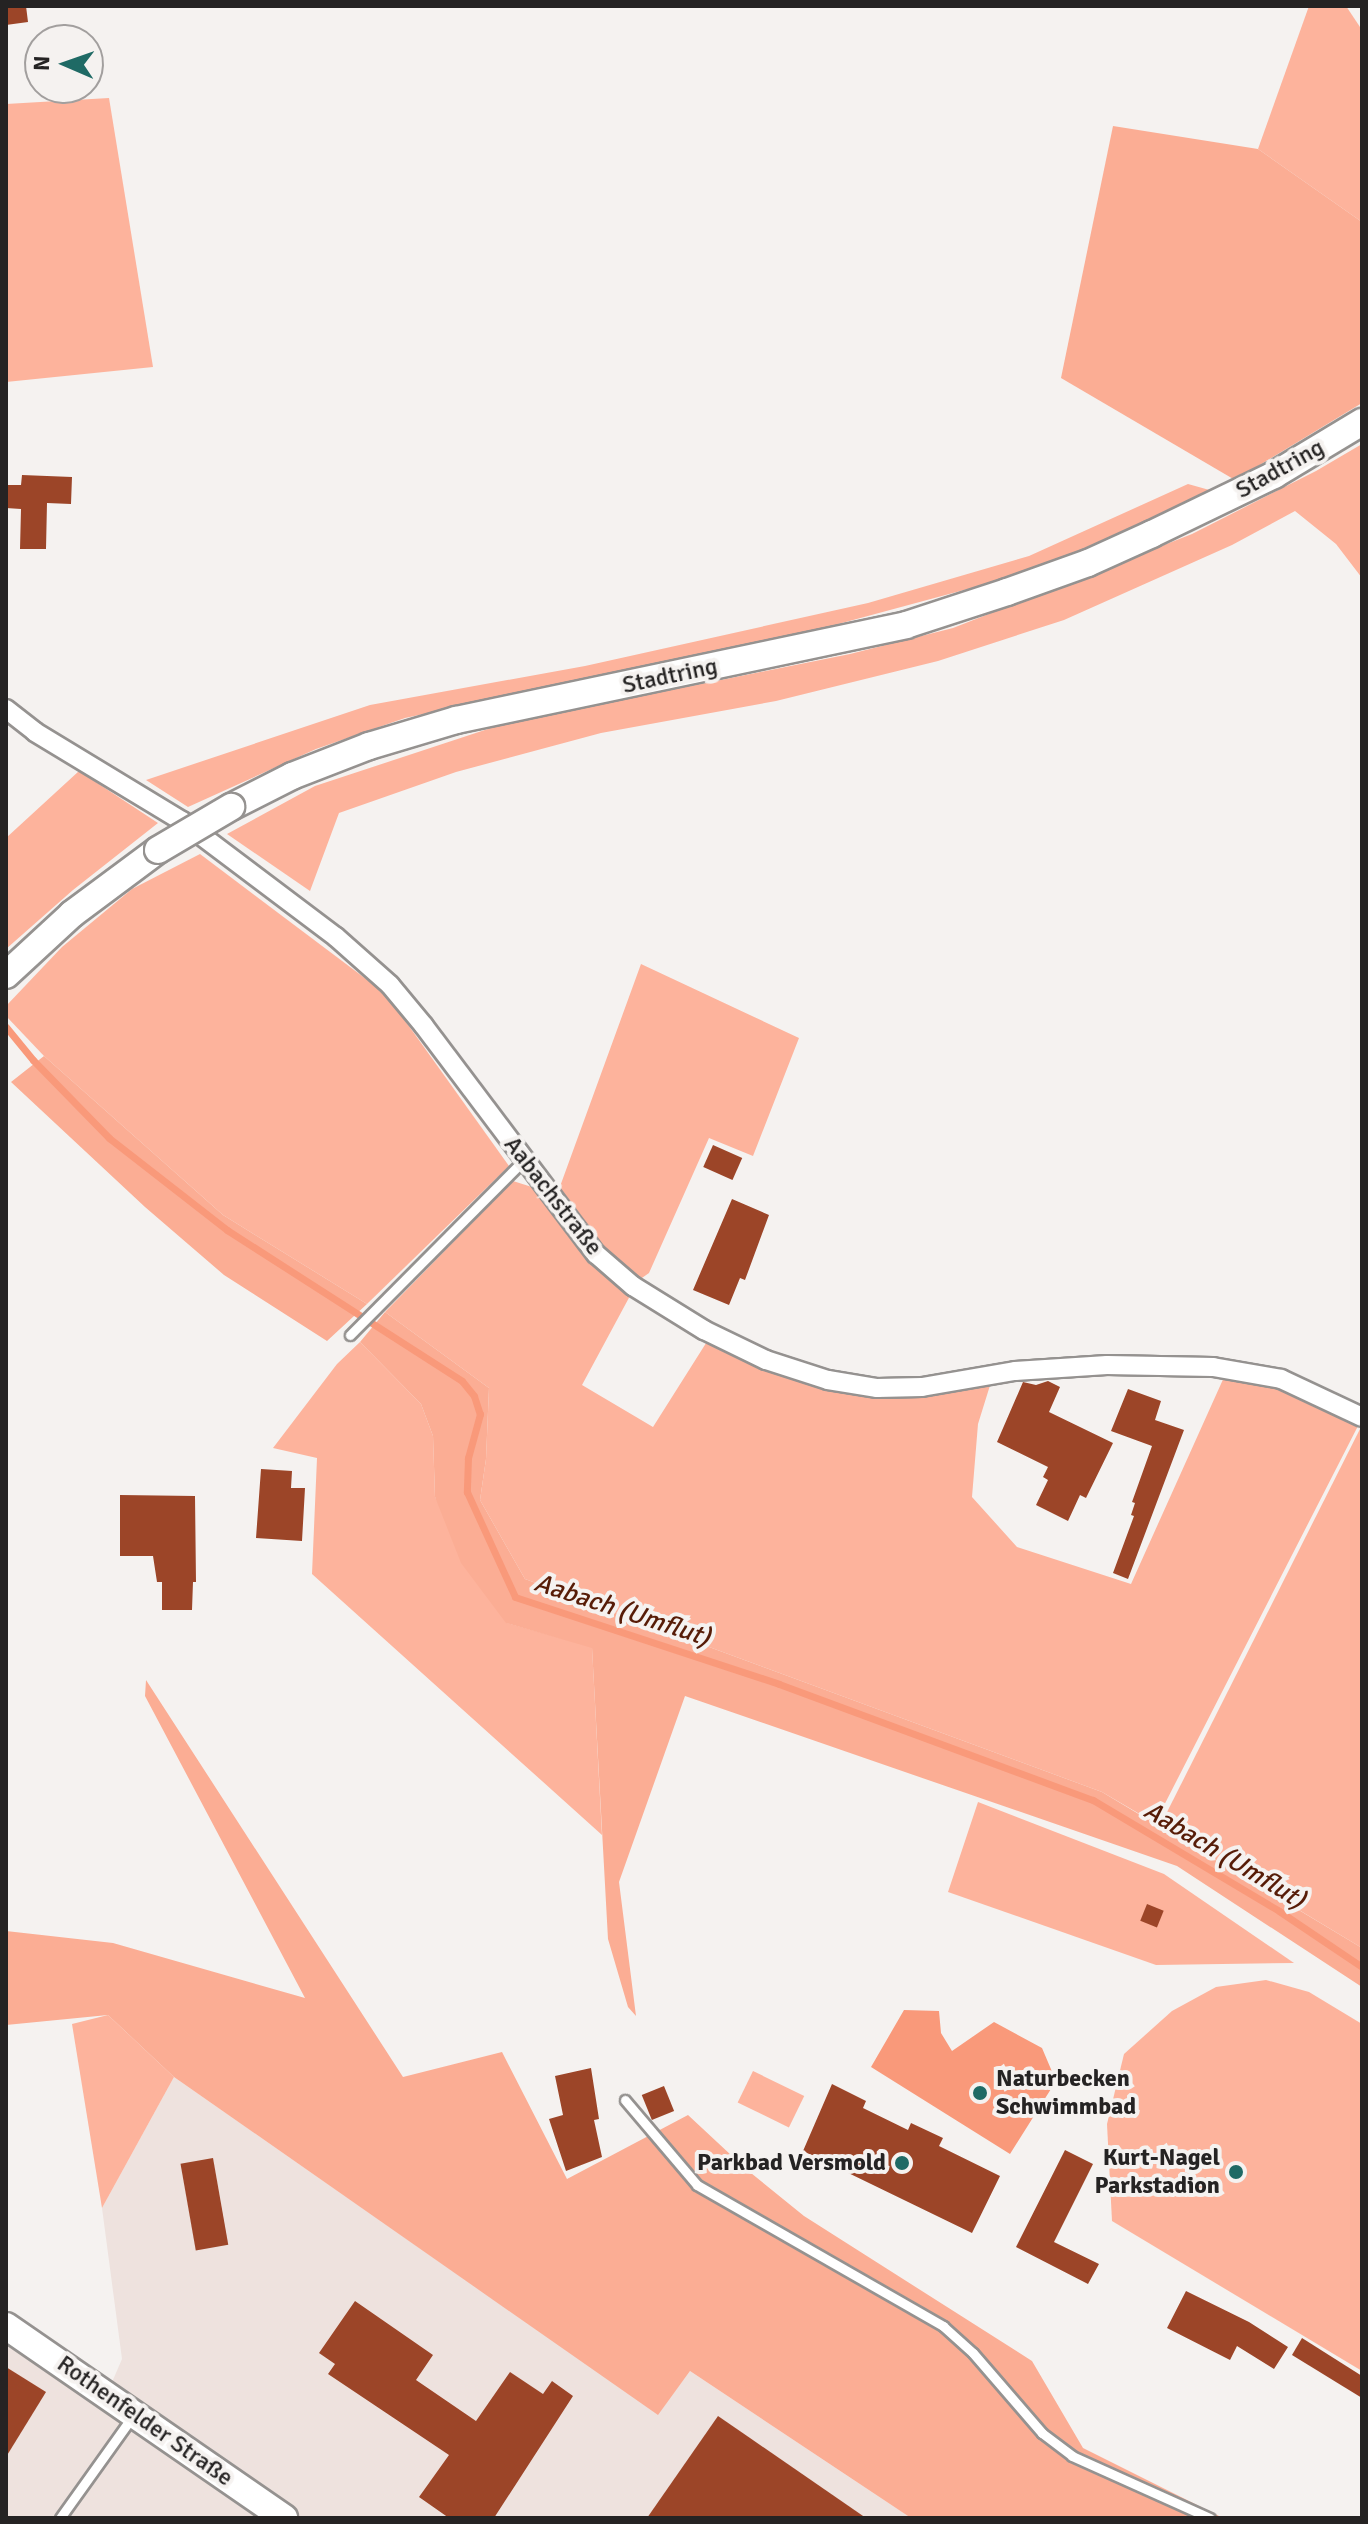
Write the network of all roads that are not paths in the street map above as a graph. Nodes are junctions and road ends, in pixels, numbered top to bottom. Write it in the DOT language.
graph roads {
  1 [pos="1362,422"];
  2 [pos="6,709"];
  3 [pos="10,971"];
  4 [pos="523,1161"];
  5 [pos="350,1335"];
  6 [pos="1362,1417"];
  7 [pos="625,2100"];
  8 [pos="6,2326"];
  9 [pos="135,2413"];
  10 [pos="60,2518"];
  11 [pos="284,2518"];
  12 [pos="1210,2518"];
  1 -- 3 [label="street, Stadtring, bridge"];
  2 -- 4 [label="street, Aabachstraße"];
  4 -- 5 [label="lane"];
  4 -- 6 [label="street, Aabachstraße"];
  7 -- 12 [label="lane"];
  8 -- 9 [label="street, Rothenfelder Straße"];
  9 -- 10 [label="lane"];
  9 -- 11 [label="street, Rothenfelder Straße"];
}
